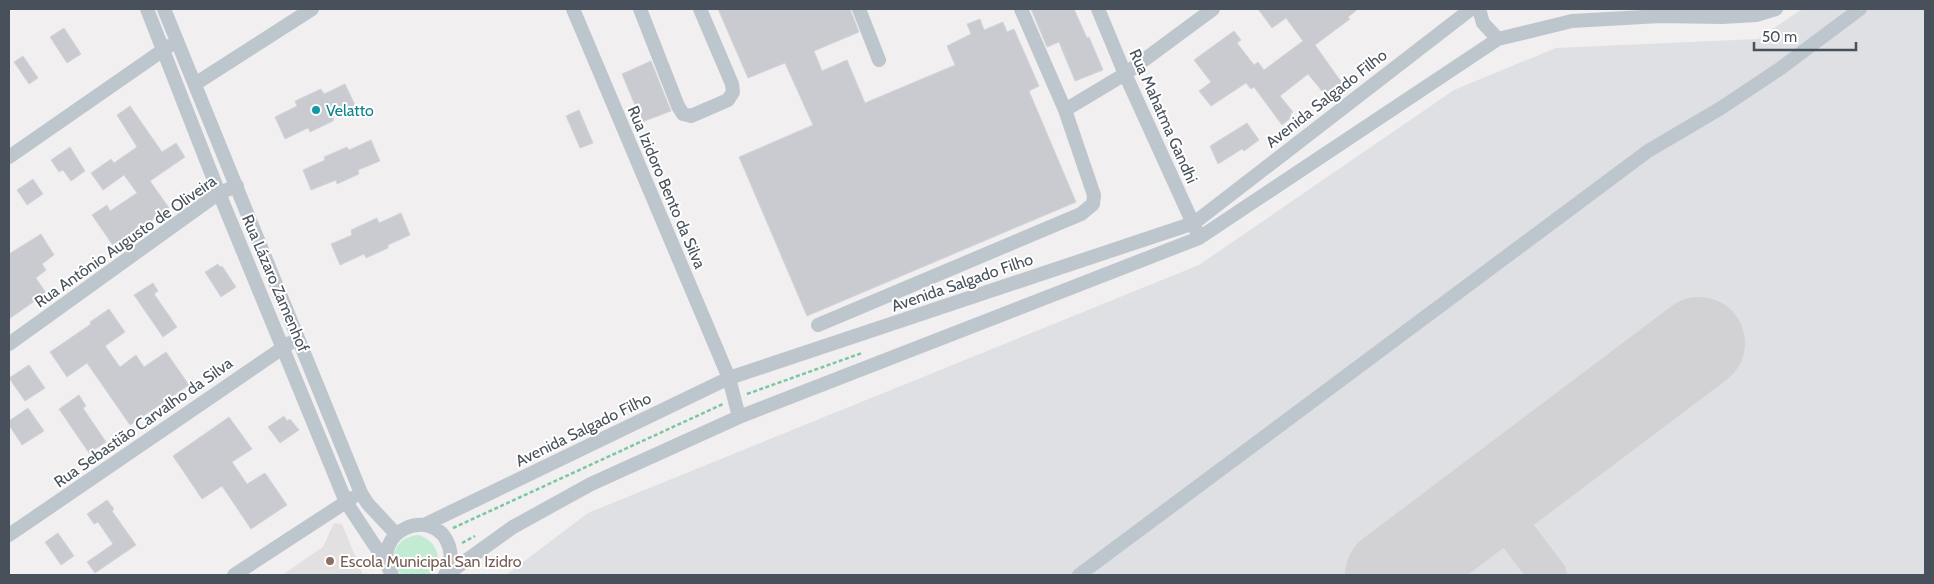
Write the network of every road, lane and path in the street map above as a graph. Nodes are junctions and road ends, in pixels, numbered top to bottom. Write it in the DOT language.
graph roads {
  1 [pos="147,9"];
  2 [pos="164,9"];
  3 [pos="312,9"];
  4 [pos="573,9"];
  5 [pos="640,9"];
  6 [pos="700,9"];
  7 [pos="859,9"];
  8 [pos="1021,9"];
  9 [pos="1098,9"];
  10 [pos="1214,9"];
  11 [pos="1471,9"];
  12 [pos="1479,9"];
  13 [pos="1776,9"];
  14 [pos="1860,9"];
  15 [pos="1575,15"];
  16 [pos="1498,39"];
  17 [pos="177,40"];
  18 [pos="162,51"];
  19 [pos="879,60"];
  20 [pos="1125,74"];
  21 [pos="195,84"];
  22 [pos="1065,110"];
  23 [pos="9,158"];
  24 [pos="237,186"];
  25 [pos="219,193"];
  26 [pos="1194,223"];
  27 [pos="1198,238"];
  28 [pos="818,325"];
  29 [pos="297,339"];
  30 [pos="9,344"];
  31 [pos="283,346"];
  32 [pos="729,378"];
  33 [pos="739,417"];
  34 [pos="361,493"];
  35 [pos="346,502"];
  36 [pos="424,524"];
  37 [pos="396,534"];
  38 [pos="9,535"];
  39 [pos="390,570"];
  40 [pos="234,575"];
  41 [pos="446,575"];
  42 [pos="1079,575"];
  1 -- 18 [label="street, Rua Lázaro Zamenhof"];
  2 -- 17 [label="street, Rua Lázaro Zamenhof"];
  3 -- 21 [label="street"];
  4 -- 32 [label="street, Rua Izidoro Bento da Silva"];
  5 -- 6 [label="street"];
  7 -- 19 [label="street"];
  8 -- 22 [label="street"];
  9 -- 20 [label="street, Rua Mahatma Gandhi"];
  10 -- 20 [label="street"];
  11 -- 26 [label="street, Avenida Salgado Filho"];
  12 -- 16 [label="street"];
  13 -- 15 [label="street"];
  14 -- 42 [label="street"];
  15 -- 16 [label="street"];
  16 -- 27 [label="street"];
  17 -- 18 [label="street"];
  17 -- 21 [label="street, Rua Lázaro Zamenhof"];
  18 -- 23 [label="street"];
  18 -- 25 [label="street, Rua Lázaro Zamenhof"];
  20 -- 22 [label="street"];
  20 -- 26 [label="street, Rua Mahatma Gandhi"];
  21 -- 24 [label="street, Rua Lázaro Zamenhof"];
  22 -- 28 [label="street"];
  24 -- 25 [label="street, Rua Antônio Augusto de Oliveira"];
  24 -- 29 [label="street, Rua Lázaro Zamenhof"];
  25 -- 30 [label="street, Rua Antônio Augusto de Oliveira"];
  25 -- 31 [label="street, Rua Lázaro Zamenhof"];
  26 -- 27 [label="street, Rua Mahatma Gandhi"];
  26 -- 32 [label="street, Avenida Salgado Filho"];
  27 -- 33 [label="street"];
  29 -- 31 [label="street, Rua Sebastião Carvalho da Silva"];
  29 -- 34 [label="street, Rua Lázaro Zamenhof"];
  31 -- 35 [label="street, Rua Lázaro Zamenhof"];
  31 -- 38 [label="street, Rua Sebastião Carvalho da Silva"];
  32 -- 33 [label="street, Rua Izidoro Bento da Silva"];
  32 -- 36 [label="street, Avenida Salgado Filho"];
  33 -- 41 [label="street"];
  34 -- 35 [label="street"];
  34 -- 37 [label="street, Rua Lázaro Zamenhof"];
  35 -- 39 [label="street, Rua Lázaro Zamenhof"];
  35 -- 40 [label="street"];
  36 -- 37 [label="street"];
  36 -- 41 [label="street"];
  37 -- 39 [label="street, Rua Lázaro Zamenhof"];
}
